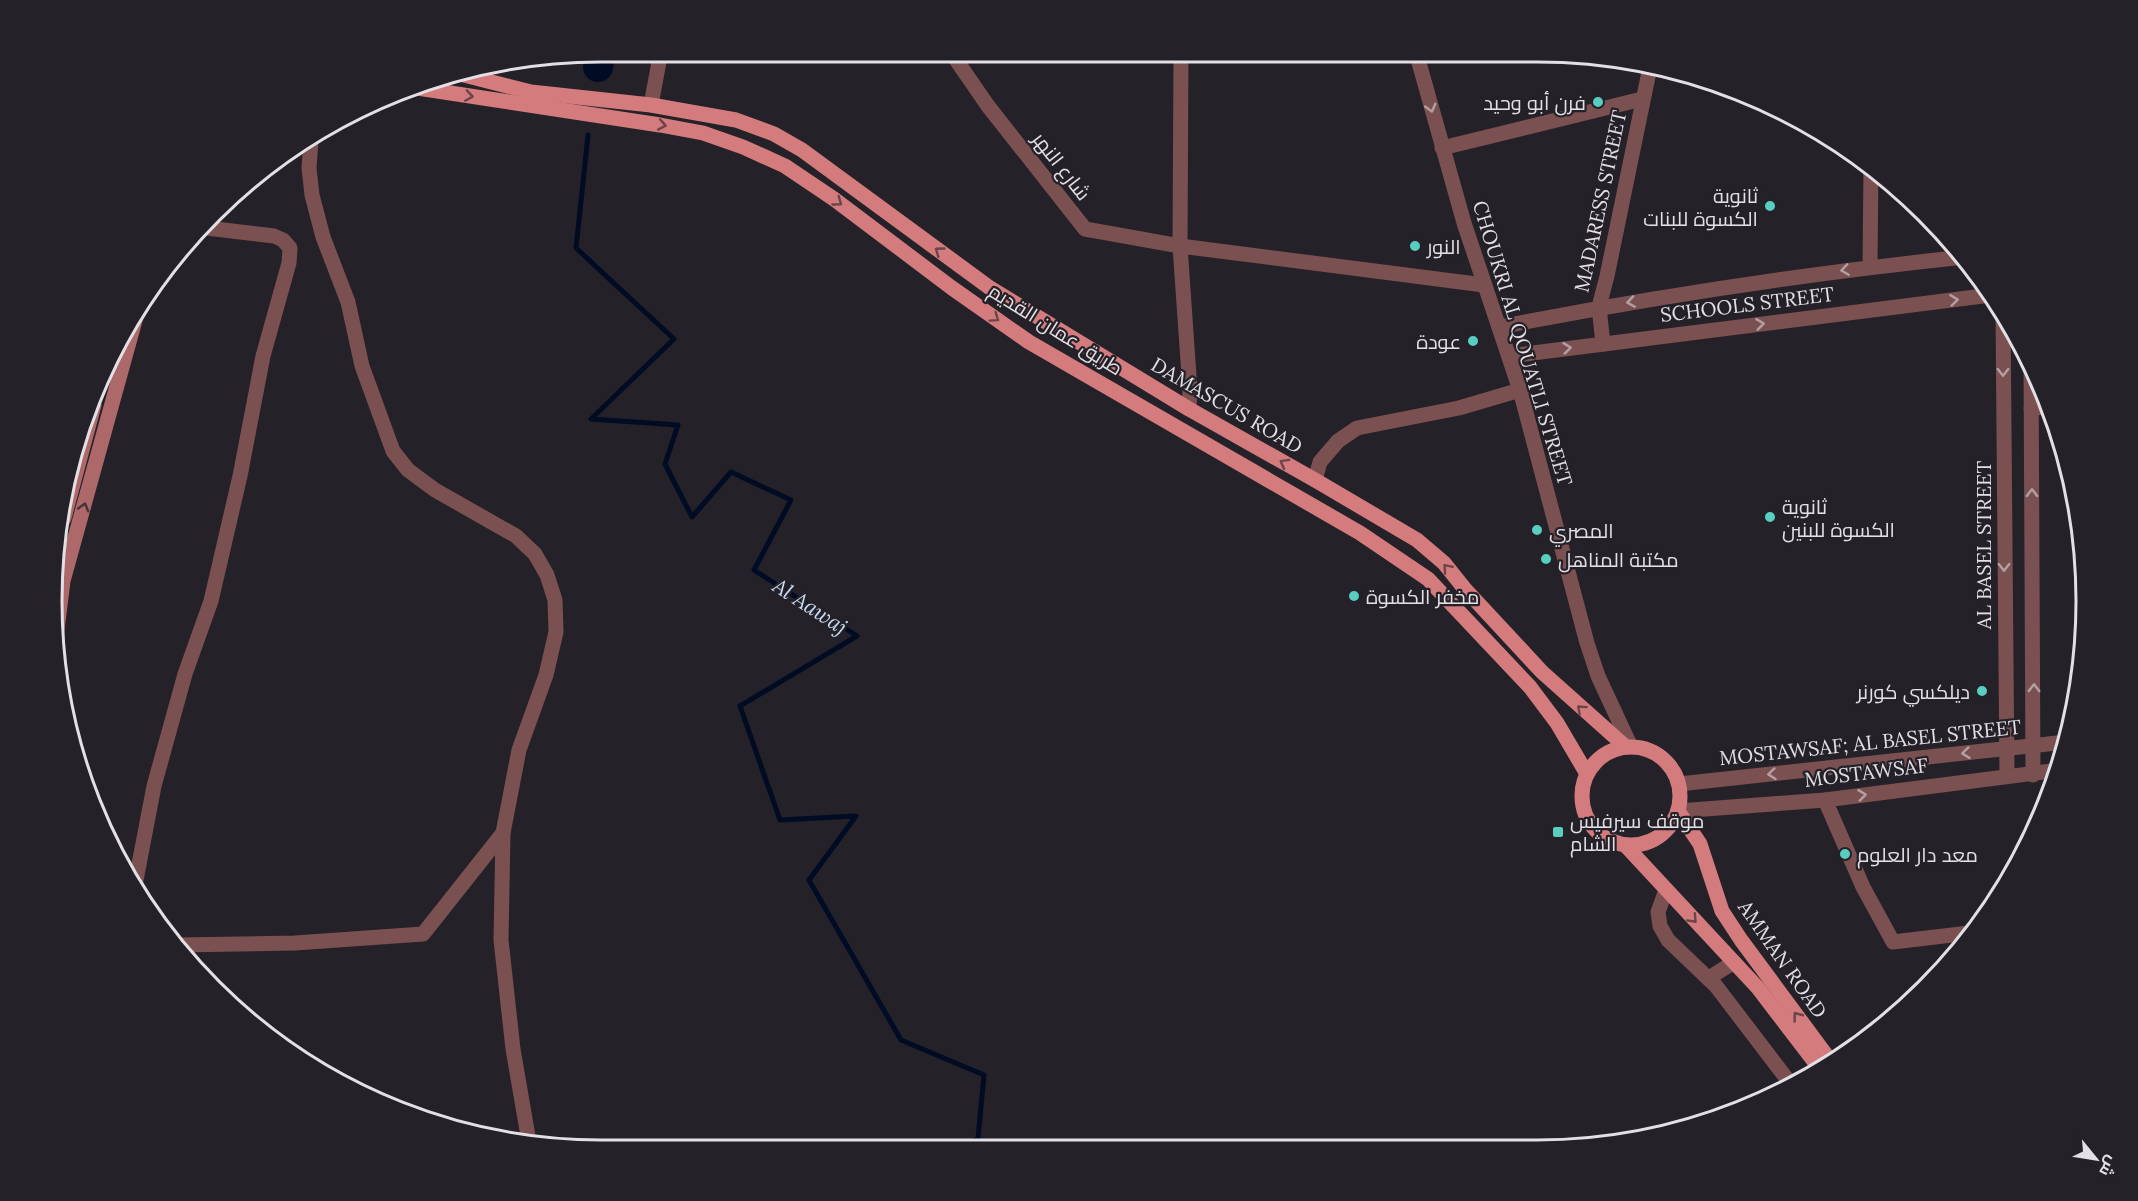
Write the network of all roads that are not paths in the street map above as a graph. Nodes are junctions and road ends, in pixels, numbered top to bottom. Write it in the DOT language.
graph roads {
  1 [pos="659,62"];
  2 [pos="958,62"];
  3 [pos="1181,62"];
  4 [pos="1419,62"];
  5 [pos="1648,73"];
  6 [pos="473,77"];
  7 [pos="428,90"];
  8 [pos="1642,99"];
  9 [pos="651,105"];
  10 [pos="311,146"];
  11 [pos="1442,148"];
  12 [pos="1870,176"];
  13 [pos="210,228"];
  14 [pos="1180,246"];
  15 [pos="1954,258"];
  16 [pos="1870,267"];
  17 [pos="1484,285"];
  18 [pos="1982,296"];
  19 [pos="1599,307"];
  20 [pos="1499,327"];
  21 [pos="2003,330"];
  22 [pos="1603,344"];
  23 [pos="121,355"];
  24 [pos="1509,356"];
  25 [pos="2031,385"];
  26 [pos="1520,390"];
  27 [pos="2040,407"];
  28 [pos="2031,408"];
  29 [pos="1189,409"];
  30 [pos="1315,480"];
  31 [pos="62,586"];
  32 [pos="2057,743"];
  33 [pos="1628,747"];
  34 [pos="2034,747"];
  35 [pos="2006,749"];
  36 [pos="2049,772"];
  37 [pos="1587,774"];
  38 [pos="2033,775"];
  39 [pos="2007,776"];
  40 [pos="1679,784"];
  41 [pos="1825,800"];
  42 [pos="1678,811"];
  43 [pos="502,833"];
  44 [pos="1625,845"];
  45 [pos="137,875"];
  46 [pos="1666,890"];
  47 [pos="1961,934"];
  48 [pos="186,945"];
  49 [pos="1734,963"];
  50 [pos="1709,978"];
  51 [pos="1826,1055"];
  52 [pos="1815,1062"];
  53 [pos="1786,1078"];
  54 [pos="528,1135"];
  1 -- 9 [label="street"];
  2 -- 14 [label="street, شارع النهر"];
  3 -- 14 [label="street"];
  4 -- 11 [label="street, CHOUKRI AL QOUATLI STREET, one-way"];
  5 -- 8 [label="street, MADARESS STREET"];
  6 -- 9 [label="main road, DAMASCUS ROAD"];
  7 -- 37 [label="main road, طريق عمان القديم, one-way"];
  8 -- 11 [label="street"];
  8 -- 19 [label="street, MADARESS STREET"];
  29 -- 9 [label="main road, DAMASCUS ROAD, one-way"];
  10 -- 43 [label="street"];
  11 -- 17 [label="street, CHOUKRI AL QOUATLI STREET"];
  12 -- 16 [label="street"];
  13 -- 45 [label="street"];
  14 -- 17 [label="street, شارع النهر"];
  14 -- 29 [label="street"];
  15 -- 16 [label="street, SCHOOLS STREET"];
  16 -- 19 [label="street, SCHOOLS STREET, one-way"];
  17 -- 20 [label="street, CHOUKRI AL QOUATLI STREET"];
  22 -- 18 [label="street, SCHOOLS STREET, one-way"];
  19 -- 20 [label="street, SCHOOLS STREET"];
  19 -- 22 [label="street, MADARESS STREET"];
  20 -- 24 [label="street, CHOUKRI AL QOUATLI STREET"];
  21 -- 35 [label="street, AL BASEL STREET, one-way"];
  24 -- 22 [label="street, SCHOOLS STREET, one-way"];
  31 -- 23 [label="main road, one-way"];
  24 -- 26 [label="street, CHOUKRI AL QOUATLI STREET"];
  25 -- 28 [label="street"];
  26 -- 30 [label="street"];
  26 -- 33 [label="street, CHOUKRI AL QOUATLI STREET"];
  27 -- 28 [label="street"];
  34 -- 28 [label="street, one-way"];
  30 -- 29 [label="main road, DAMASCUS ROAD, one-way"];
  33 -- 30 [label="main road, DAMASCUS ROAD, one-way"];
  32 -- 34 [label="street, MOSTAWSAF; AL BASEL STREET"];
  33 -- 37 [label="main road"];
  33 -- 40 [label="main road"];
  34 -- 35 [label="street, MOSTAWSAF; AL BASEL STREET"];
  34 -- 38 [label="street"];
  35 -- 39 [label="street, AL BASEL STREET"];
  35 -- 40 [label="street, MOSTAWSAF; AL BASEL STREET, one-way"];
  36 -- 38 [label="street, MOSTAWSAF"];
  37 -- 44 [label="main road"];
  38 -- 39 [label="street, MOSTAWSAF"];
  41 -- 39 [label="street, MOSTAWSAF, one-way"];
  40 -- 42 [label="main road"];
  41 -- 42 [label="street, MOSTAWSAF"];
  41 -- 47 [label="street"];
  42 -- 44 [label="main road"];
  51 -- 42 [label="main road, AMMAN ROAD, one-way"];
  43 -- 48 [label="street"];
  43 -- 54 [label="street"];
  44 -- 46 [label="main road, AMMAN ROAD"];
  46 -- 49 [label="main road, AMMAN ROAD, one-way"];
  46 -- 50 [label="street"];
  49 -- 50 [label="street"];
  49 -- 52 [label="main road, AMMAN ROAD"];
  50 -- 53 [label="street"];
}
